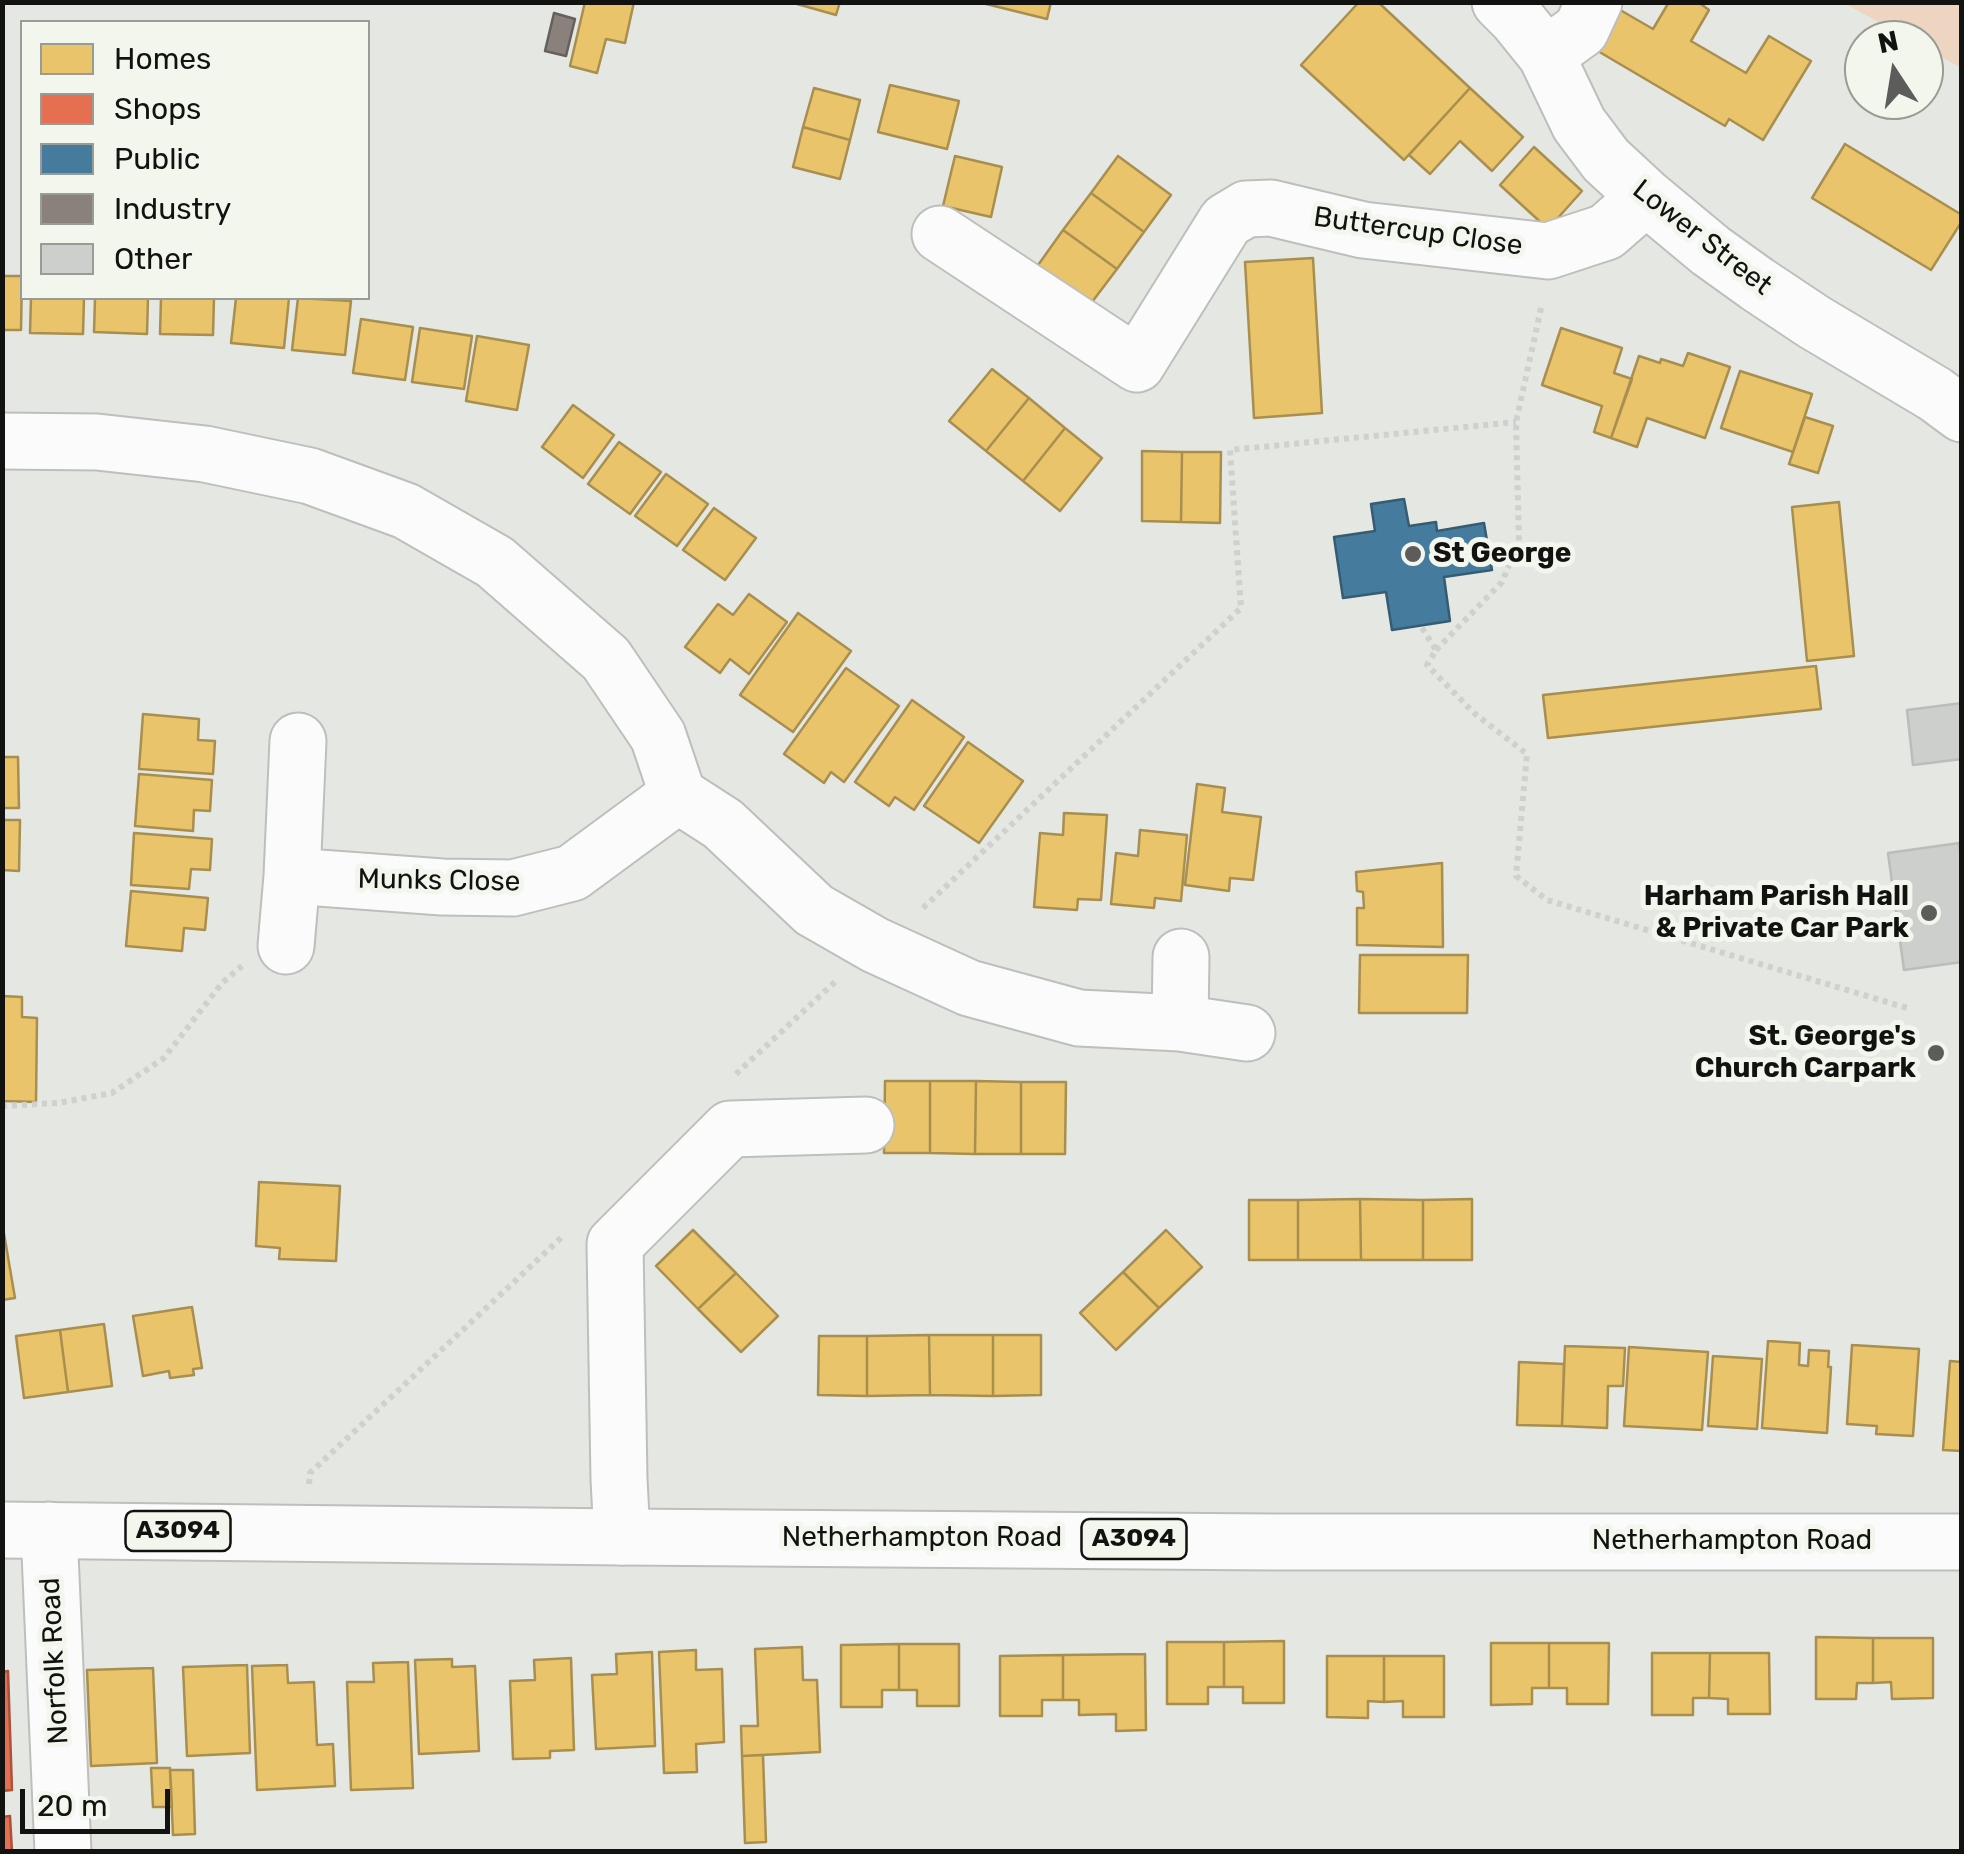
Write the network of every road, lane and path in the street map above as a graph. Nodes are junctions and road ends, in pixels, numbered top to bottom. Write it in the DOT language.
graph roads {
  1 [pos="1500,2"];
  2 [pos="1594,2"];
  3 [pos="1546,56"];
  4 [pos="1646,197"];
  5 [pos="940,234"];
  6 [pos="1548,250"];
  7 [pos="1962,414"];
  8 [pos="1516,422"];
  9 [pos="2,441"];
  10 [pos="1422,628"];
  11 [pos="1436,650"];
  12 [pos="298,741"];
  13 [pos="678,795"];
  14 [pos="292,876"];
  15 [pos="875,944"];
  16 [pos="286,946"];
  17 [pos="1181,957"];
  18 [pos="1906,1008"];
  19 [pos="1180,1022"];
  20 [pos="1247,1033"];
  21 [pos="2,1106"];
  22 [pos="866,1125"];
  23 [pos="26,1530"];
  24 [pos="622,1538"];
  25 [pos="1962,1542"];
  26 [pos="63,1852"];
  1 -- 3 [label="street, Lower Street"];
  2 -- 3 [label="street"];
  3 -- 4 [label="street, Lower Street"];
  4 -- 6 [label="street, Buttercup Close"];
  4 -- 7 [label="street, Lower Street"];
  5 -- 6 [label="street, Buttercup Close"];
  6 -- 8 [label="path"];
  8 -- 11 [label="path"];
  8 -- 15 [label="path"];
  9 -- 13 [label="street"];
  10 -- 11 [label="path"];
  11 -- 18 [label="path"];
  12 -- 14 [label="street"];
  13 -- 14 [label="street, Munks Close"];
  13 -- 15 [label="street"];
  14 -- 16 [label="street"];
  15 -- 19 [label="street"];
  16 -- 21 [label="path"];
  17 -- 19 [label="street"];
  19 -- 20 [label="street"];
  22 -- 24 [label="street"];
  23 -- 24 [label="street, Netherhampton Road / A3094"];
  23 -- 26 [label="street, Norfolk Road"];
  24 -- 25 [label="street, Netherhampton Road / A3094"];
}
